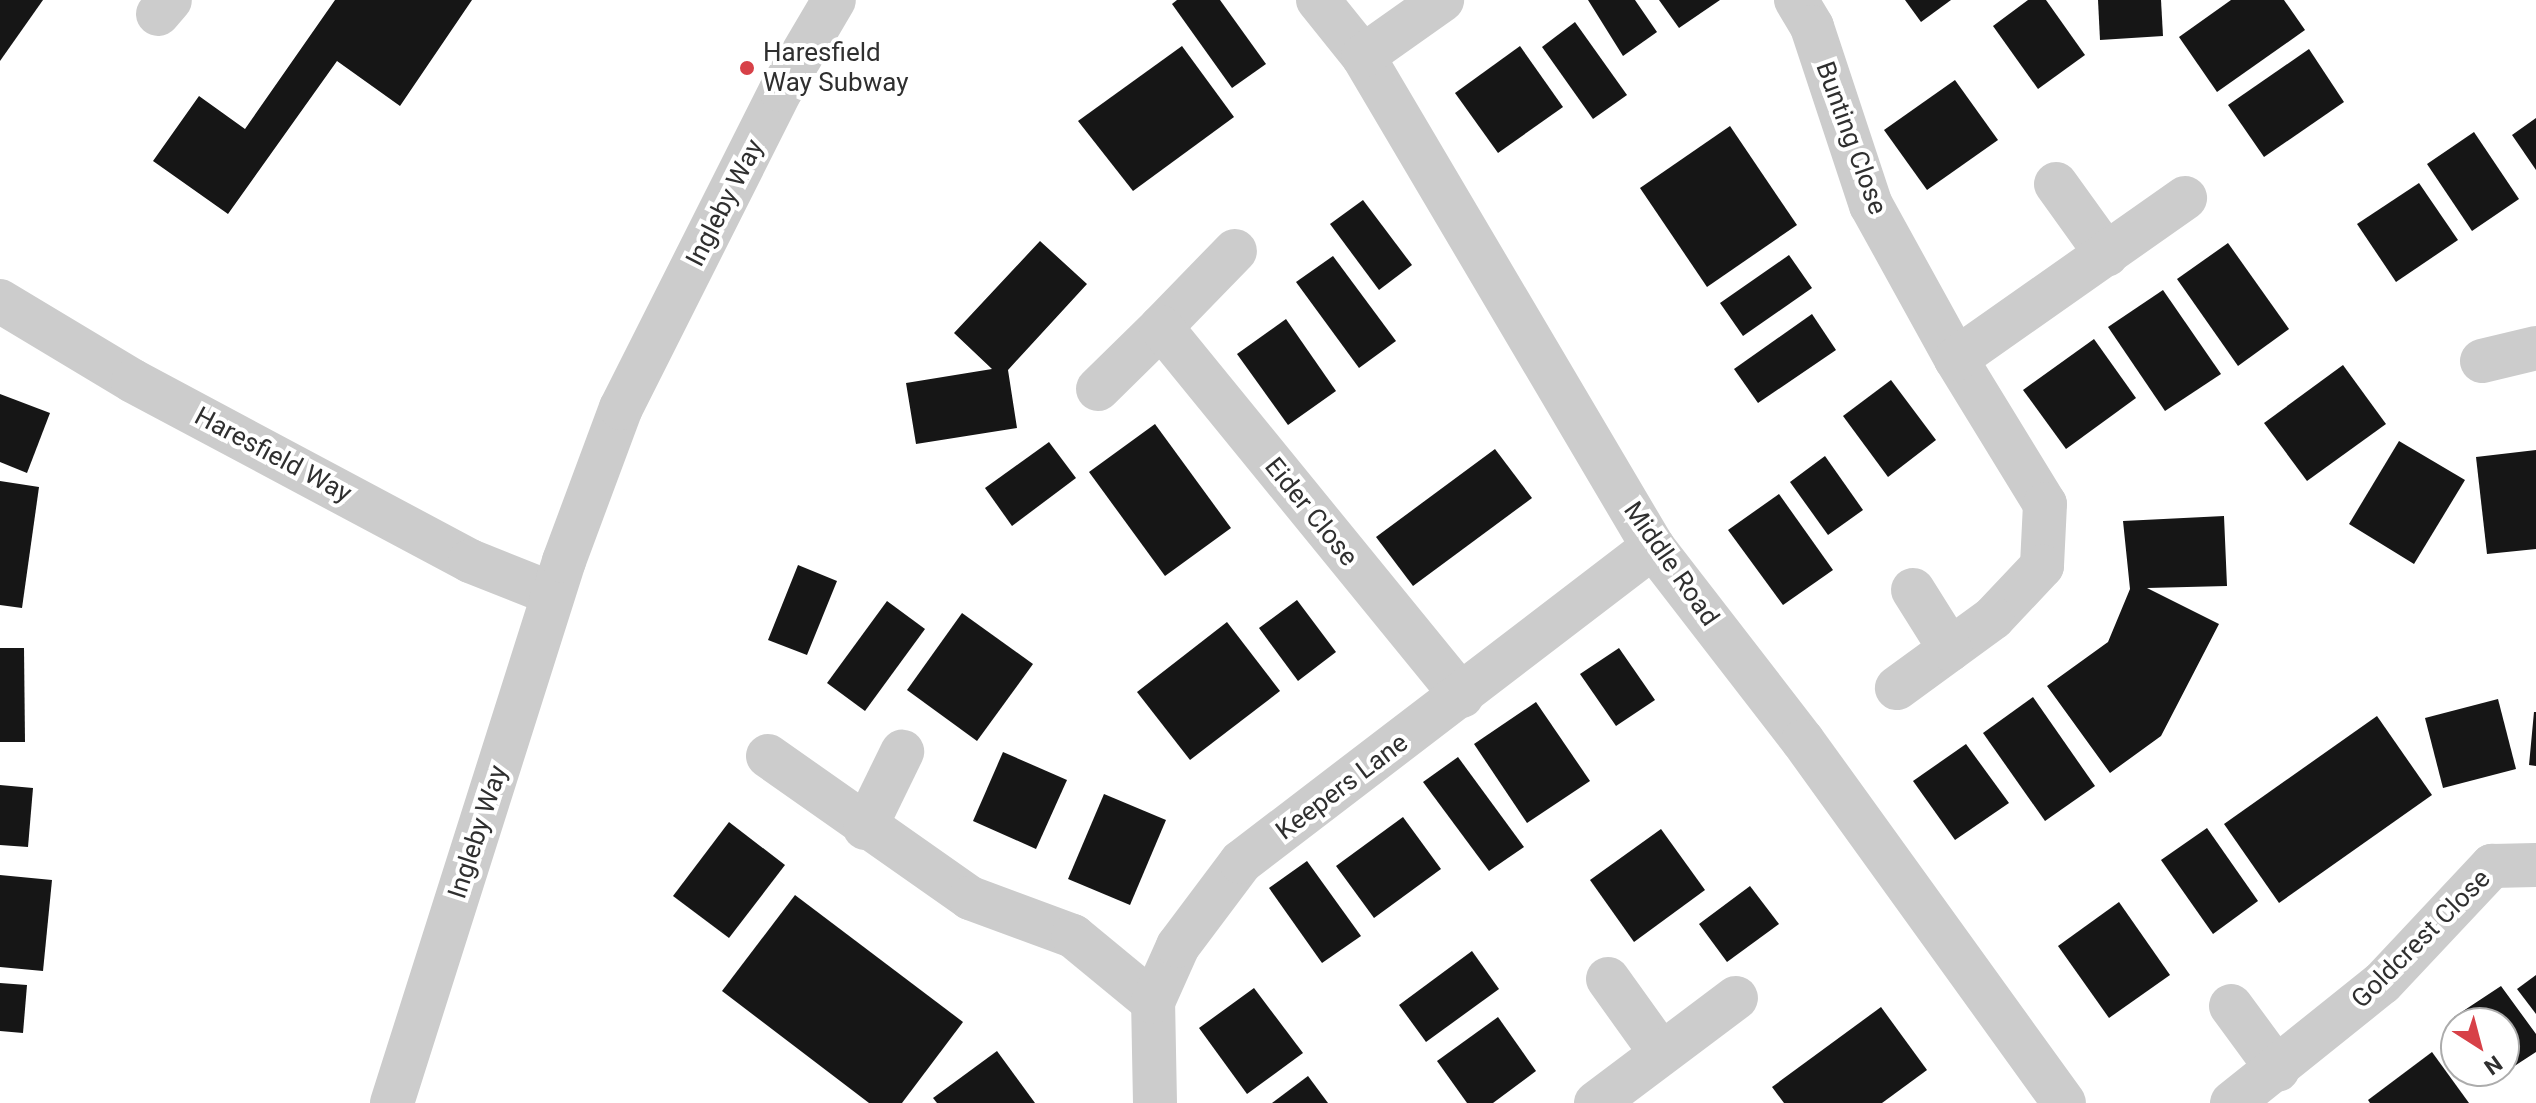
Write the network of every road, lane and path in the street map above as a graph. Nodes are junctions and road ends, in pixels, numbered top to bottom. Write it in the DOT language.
graph roads {
  1 [pos="834,0"];
  2 [pos="1318,0"];
  3 [pos="1442,0"];
  4 [pos="1796,0"];
  5 [pos="1363,56"];
  6 [pos="2056,184"];
  7 [pos="2185,198"];
  8 [pos="1235,251"];
  9 [pos="2107,255"];
  10 [pos="0,301"];
  11 [pos="1161,327"];
  12 [pos="2536,348"];
  13 [pos="1956,359"];
  14 [pos="2482,361"];
  15 [pos="1098,389"];
  16 [pos="1653,547"];
  17 [pos="558,577"];
  18 [pos="1913,590"];
  19 [pos="1950,649"];
  20 [pos="1897,688"];
  21 [pos="1462,696"];
  22 [pos="902,752"];
  23 [pos="768,756"];
  24 [pos="865,828"];
  25 [pos="2536,865"];
  26 [pos="1608,979"];
  27 [pos="1736,998"];
  28 [pos="1153,1002"];
  29 [pos="2231,1006"];
  30 [pos="1661,1053"];
  31 [pos="2278,1070"];
  32 [pos="392,1103"];
  33 [pos="1155,1103"];
  34 [pos="1596,1103"];
  35 [pos="2064,1103"];
  36 [pos="2232,1103"];
  1 -- 17 [label="street, Ingleby Way"];
  2 -- 5 [label="street, Middle Road"];
  3 -- 5 [label="street"];
  4 -- 13 [label="street, Bunting Close"];
  5 -- 16 [label="street, Middle Road"];
  6 -- 9 [label="street"];
  7 -- 9 [label="street"];
  8 -- 11 [label="street"];
  9 -- 13 [label="street"];
  10 -- 17 [label="street, Haresfield Way"];
  11 -- 15 [label="street"];
  11 -- 21 [label="street, Eider Close"];
  12 -- 14 [label="street"];
  13 -- 19 [label="street, Bunting Close"];
  16 -- 21 [label="street, Keepers Lane"];
  16 -- 35 [label="street, Middle Road"];
  17 -- 32 [label="street, Ingleby Way"];
  18 -- 19 [label="street"];
  19 -- 20 [label="street, Bunting Close"];
  21 -- 28 [label="street, Keepers Lane"];
  22 -- 24 [label="street"];
  23 -- 24 [label="street"];
  24 -- 28 [label="street"];
  25 -- 31 [label="street, Goldcrest Close"];
  26 -- 30 [label="street"];
  27 -- 30 [label="street"];
  28 -- 33 [label="street, Keepers Lane"];
  29 -- 31 [label="street"];
  30 -- 34 [label="street"];
  31 -- 36 [label="street, Goldcrest Close"];
}
